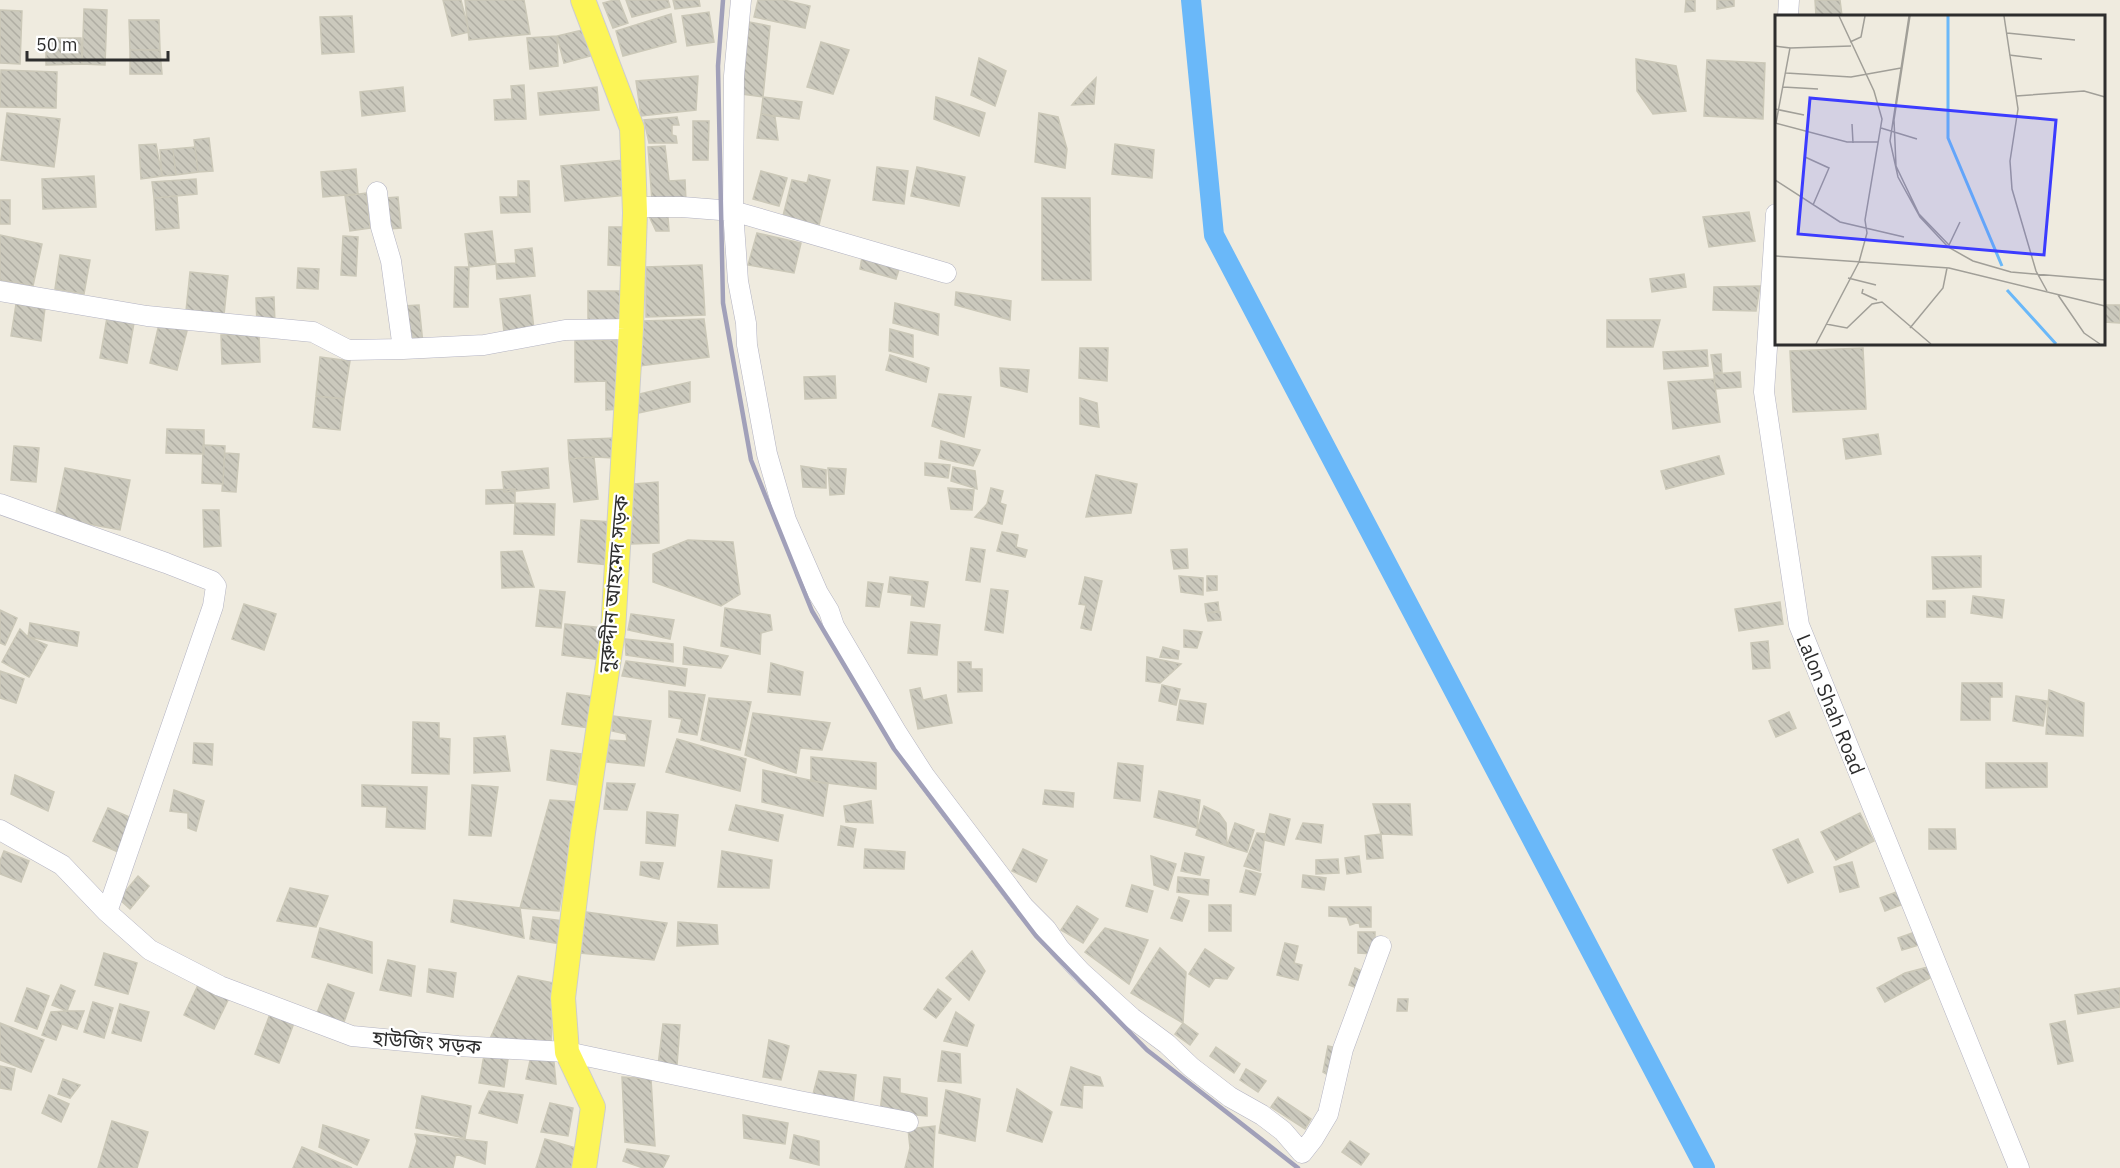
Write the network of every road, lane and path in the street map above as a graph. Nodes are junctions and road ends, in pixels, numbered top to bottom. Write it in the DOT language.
graph roads {
  1 [pos="583,0"];
  2 [pos="741,0"];
  3 [pos="1789,0"];
  4 [pos="1788,15"];
  5 [pos="377,192"];
  6 [pos="634,207"];
  7 [pos="734,211"];
  8 [pos="1775,229"];
  9 [pos="945,273"];
  10 [pos="0,291"];
  11 [pos="631,328"];
  12 [pos="403,350"];
  13 [pos="0,504"];
  14 [pos="0,830"];
  15 [pos="107,912"];
  16 [pos="1381,946"];
  17 [pos="567,1052"];
  18 [pos="908,1122"];
  19 [pos="584,1168"];
  20 [pos="2019,1168"];
  1 -- 6 [label="main road, নুরুদ্দীন আহমেদ সড়ক"];
  2 -- 7 [label="street"];
  3 -- 4 [label="street"];
  5 -- 12 [label="street"];
  6 -- 7 [label="street"];
  6 -- 11 [label="main road, নুরুদ্দীন আহমেদ সড়ক"];
  7 -- 9 [label="street"];
  7 -- 16 [label="street"];
  8 -- 20 [label="street, Lalon Shah Road"];
  10 -- 12 [label="street"];
  11 -- 12 [label="street"];
  11 -- 17 [label="main road, নুরুদ্দীন আহমেদ সড়ক"];
  13 -- 15 [label="street"];
  14 -- 15 [label="street, হাউজিং সড়ক"];
  15 -- 17 [label="street, হাউজিং সড়ক"];
  17 -- 18 [label="street, হাউজিং সড়ক"];
  17 -- 19 [label="main road, নুরুদ্দীন আহমেদ সড়ক"];
}
